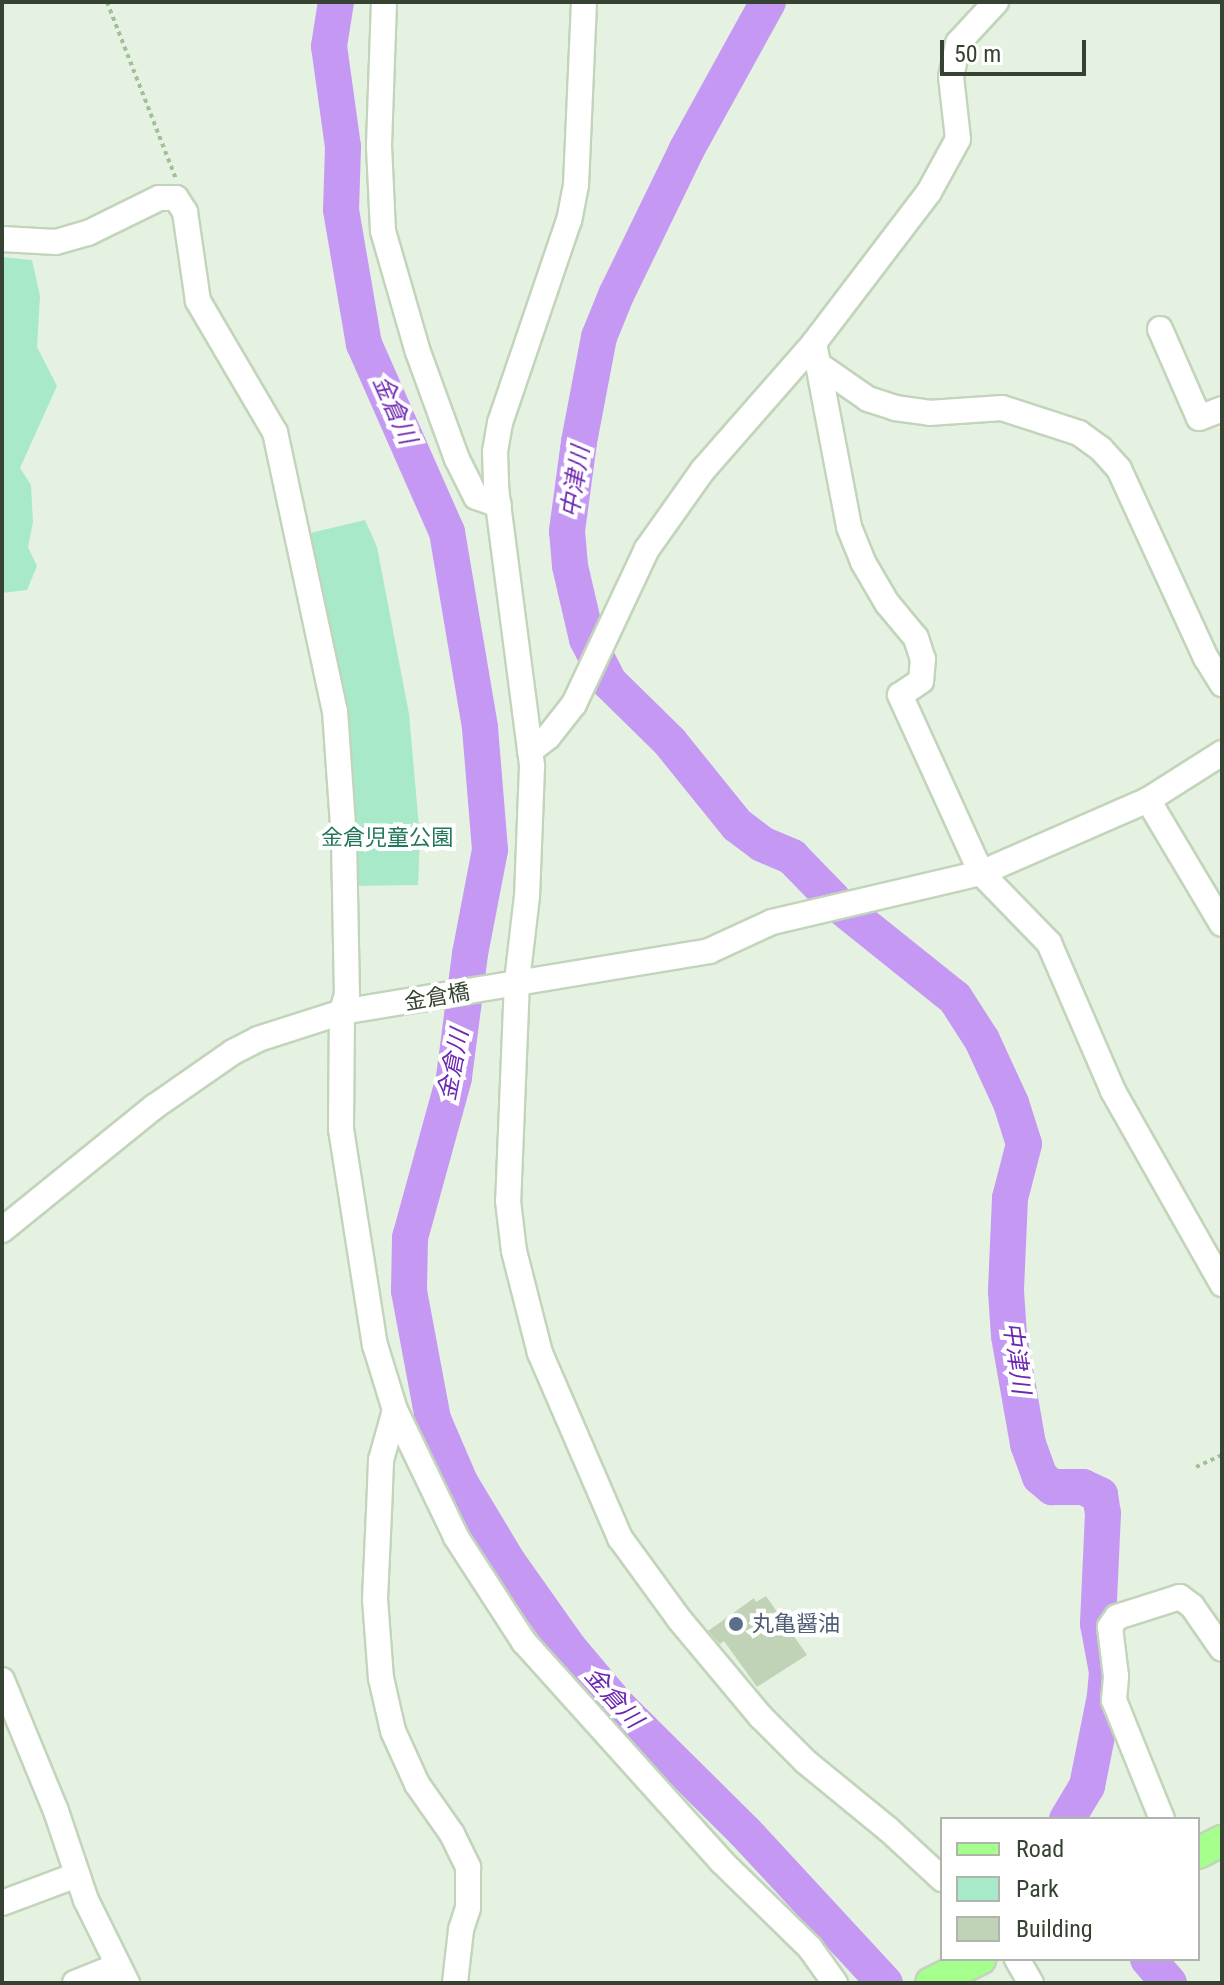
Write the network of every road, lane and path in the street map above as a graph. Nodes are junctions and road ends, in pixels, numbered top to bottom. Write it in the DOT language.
graph roads {
  1 [pos="107,2"];
  2 [pos="384,2"];
  3 [pos="584,2"];
  4 [pos="996,2"];
  5 [pos="176,198"];
  6 [pos="2,239"];
  7 [pos="1160,329"];
  8 [pos="816,354"];
  9 [pos="1222,409"];
  10 [pos="499,505"];
  11 [pos="1222,684"];
  12 [pos="530,751"];
  13 [pos="1222,753"];
  14 [pos="1148,800"];
  15 [pos="981,873"];
  16 [pos="1222,924"];
  17 [pos="509,984"];
  18 [pos="342,1012"];
  19 [pos="2,1230"];
  20 [pos="1222,1284"];
  21 [pos="395,1410"];
  22 [pos="1222,1455"];
  23 [pos="1196,1467"];
  24 [pos="1222,1649"];
  25 [pos="2,1680"];
  26 [pos="1161,1817"];
  27 [pos="1222,1841"];
  28 [pos="1200,1852"];
  29 [pos="77,1875"];
  30 [pos="940,1877"];
  31 [pos="2,1903"];
  32 [pos="976,1961"];
  33 [pos="1018,1961"];
  34 [pos="122,1975"];
  35 [pos="75,1983"];
  36 [pos="455,1983"];
  37 [pos="835,1983"];
  38 [pos="931,1983"];
  39 [pos="1031,1983"];
  1 -- 5 [label="path"];
  2 -- 10 [label="street"];
  3 -- 10 [label="street"];
  4 -- 8 [label="street"];
  5 -- 6 [label="street"];
  5 -- 18 [label="street"];
  7 -- 9 [label="street"];
  8 -- 11 [label="street"];
  8 -- 12 [label="street"];
  8 -- 15 [label="street"];
  10 -- 12 [label="street"];
  12 -- 17 [label="street"];
  13 -- 14 [label="street, 金倉橋"];
  14 -- 15 [label="street, 金倉橋"];
  14 -- 16 [label="street"];
  15 -- 17 [label="street, 金倉橋"];
  15 -- 20 [label="street"];
  17 -- 18 [label="street, 金倉橋"];
  17 -- 30 [label="street"];
  18 -- 19 [label="street, 金倉橋"];
  18 -- 21 [label="street"];
  21 -- 36 [label="street"];
  21 -- 37 [label="street"];
  22 -- 23 [label="path"];
  24 -- 26 [label="street"];
  25 -- 29 [label="street"];
  27 -- 28 [label="main road"];
  29 -- 31 [label="street"];
  29 -- 34 [label="street"];
  32 -- 38 [label="main road"];
  33 -- 39 [label="street"];
  34 -- 35 [label="street"];
}
